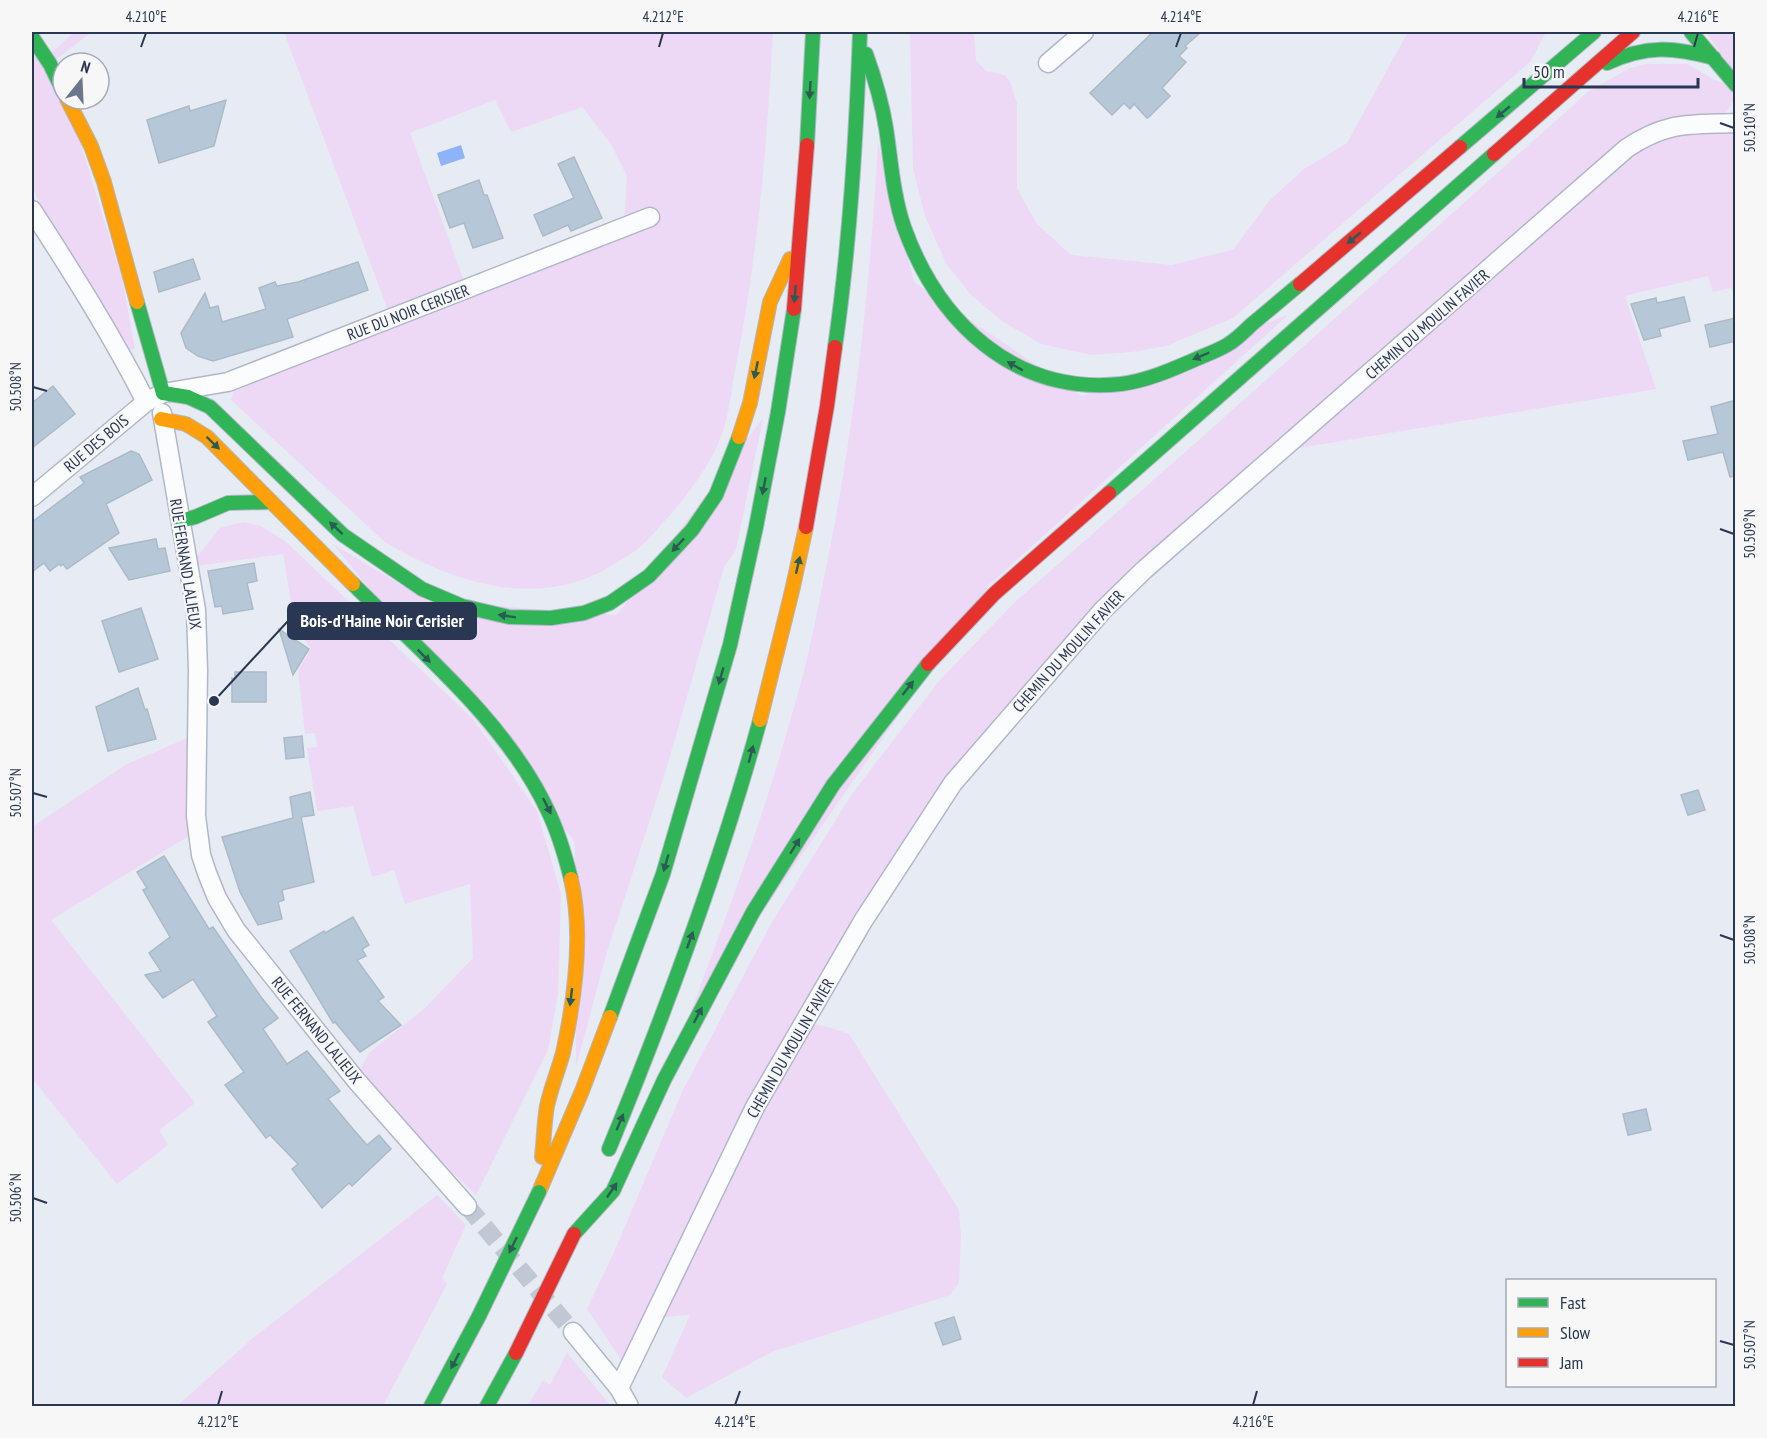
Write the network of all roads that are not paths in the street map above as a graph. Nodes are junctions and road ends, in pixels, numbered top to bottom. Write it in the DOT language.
graph roads {
  1 [pos="813,32"];
  2 [pos="1084,32"];
  3 [pos="1594,32"];
  4 [pos="1633,32"];
  5 [pos="1691,32"];
  6 [pos="860,33"];
  7 [pos="32,37"];
  8 [pos="1561,41"];
  9 [pos="1714,58"];
  10 [pos="1048,63"];
  11 [pos="51,69"];
  12 [pos="1586,73"];
  13 [pos="1541,79"];
  14 [pos="1736,86"];
  15 [pos="73,111"];
  16 [pos="1736,123"];
  17 [pos="32,210"];
  18 [pos="650,217"];
  19 [pos="801,235"];
  20 [pos="163,393"];
  21 [pos="146,402"];
  22 [pos="162,419"];
  23 [pos="32,497"];
  24 [pos="270,502"];
  25 [pos="180,521"];
  26 [pos="603,1162"];
  27 [pos="539,1192"];
  28 [pos="591,1193"];
  29 [pos="467,1206"];
  30 [pos="574,1234"];
  31 [pos="573,1332"];
  32 [pos="619,1388"];
  33 [pos="431,1407"];
  34 [pos="487,1407"];
  35 [pos="629,1407"];
  1 -- 19 [label="main road, one-way"];
  2 -- 10 [label="street"];
  3 -- 13 [label="main road"];
  4 -- 12 [label="main road"];
  5 -- 9 [label="main road"];
  13 -- 6 [label="main road, one-way"];
  26 -- 6 [label="main road, one-way"];
  7 -- 11 [label="main road"];
  8 -- 13 [label="main road"];
  9 -- 12 [label="main road"];
  9 -- 14 [label="main road"];
  30 -- 12 [label="main road, one-way"];
  15 -- 20 [label="main road, RUE FERNAND LALIEUX"];
  16 -- 32 [label="street, CHEMIN DU MOULIN FAVIER"];
  17 -- 21 [label="street"];
  18 -- 20 [label="street, RUE DU NOIR CERISIER"];
  19 -- 20 [label="main road, one-way"];
  19 -- 27 [label="main road, one-way"];
  20 -- 21 [label="street, RUE DES BOIS"];
  20 -- 22 [label="street, RUE FERNAND LALIEUX"];
  21 -- 23 [label="street, RUE DES BOIS"];
  22 -- 24 [label="main road, one-way"];
  22 -- 25 [label="street, RUE FERNAND LALIEUX"];
  24 -- 25 [label="main road"];
  24 -- 27 [label="main road, one-way"];
  25 -- 29 [label="street, RUE FERNAND LALIEUX"];
  27 -- 33 [label="main road, one-way, bridge"];
  28 -- 30 [label="main road"];
  30 -- 34 [label="main road, bridge"];
  31 -- 32 [label="street"];
  32 -- 35 [label="street"];
}
